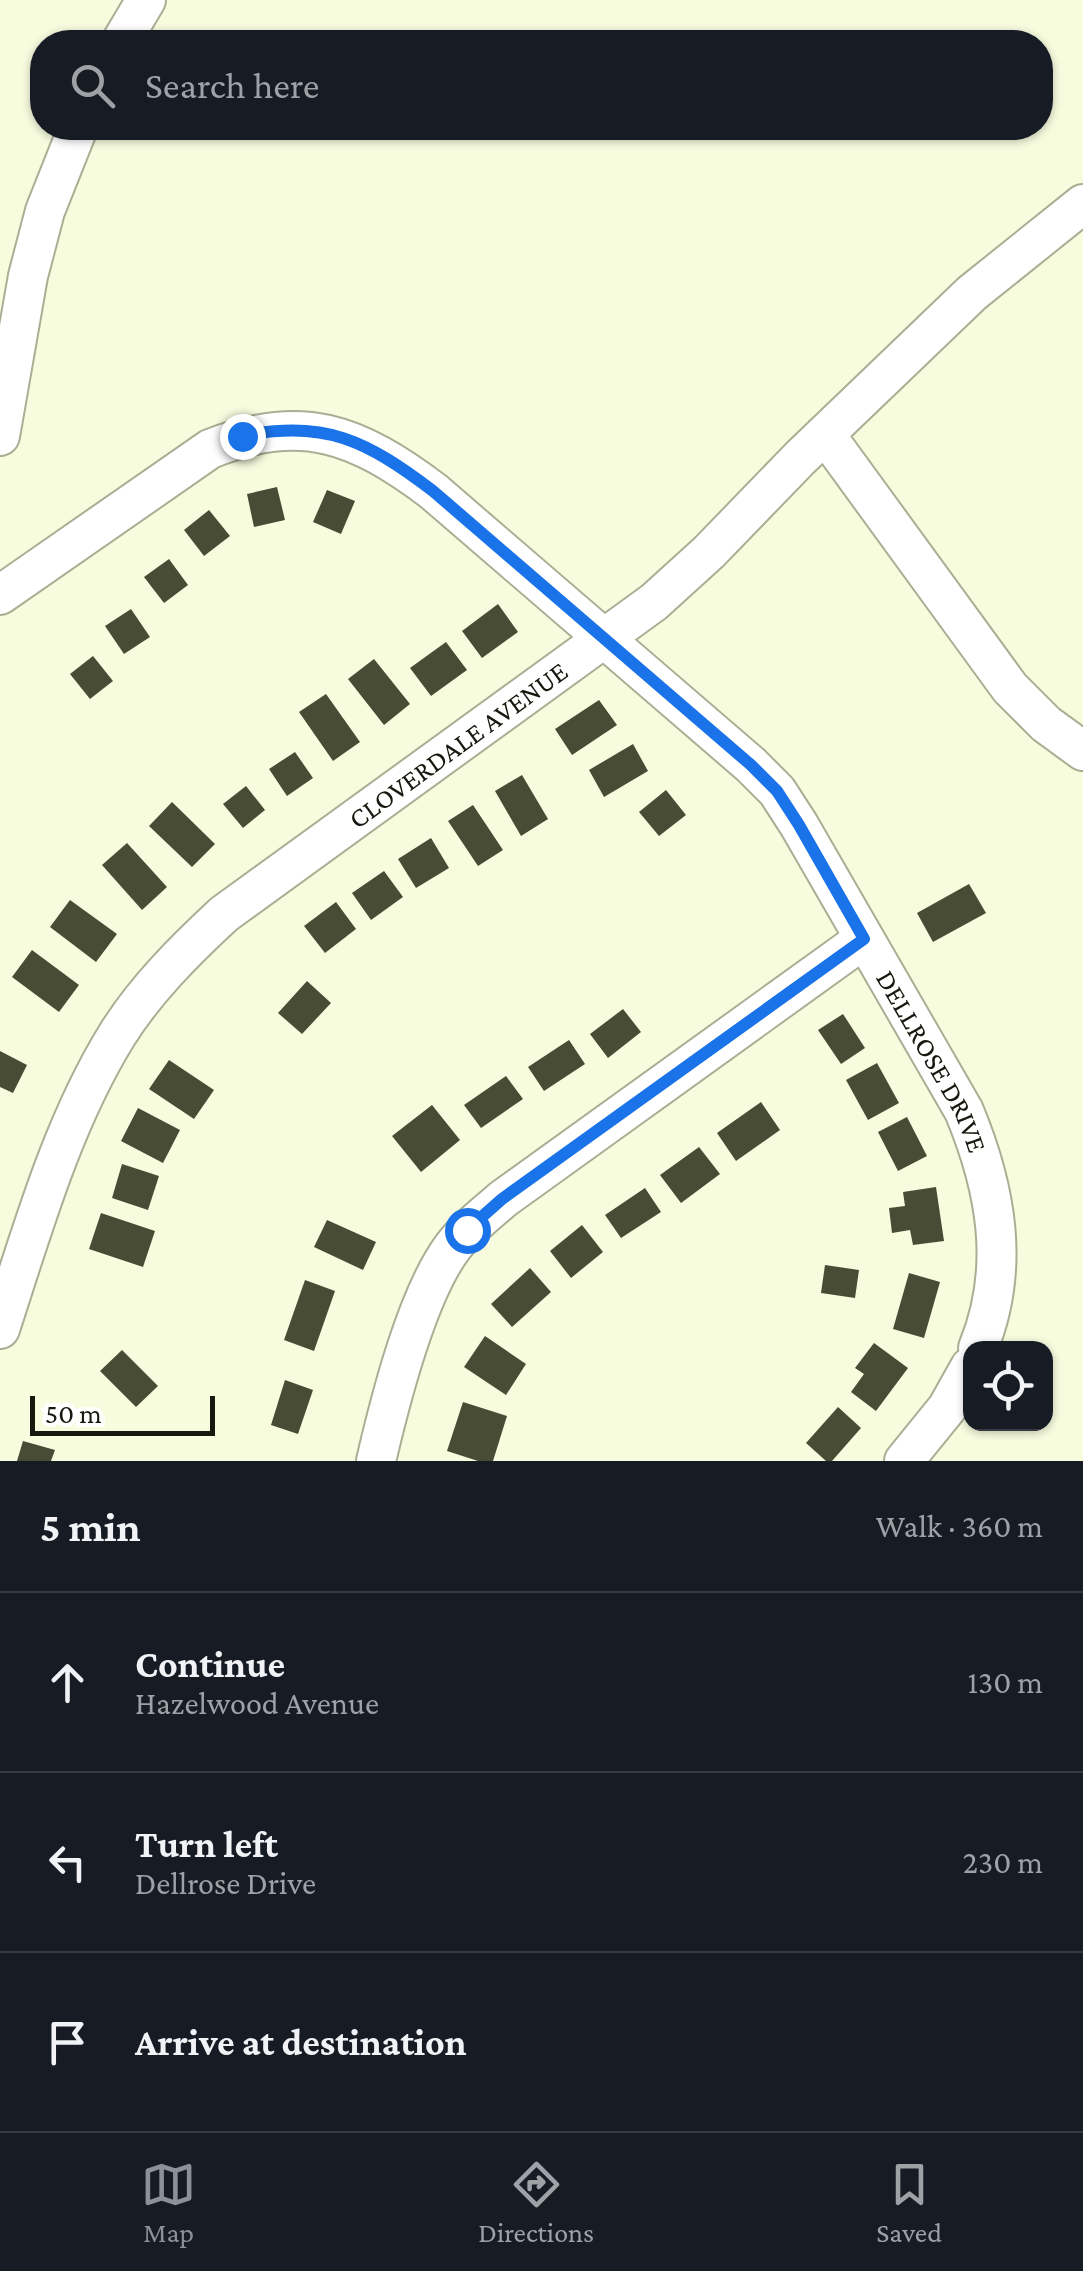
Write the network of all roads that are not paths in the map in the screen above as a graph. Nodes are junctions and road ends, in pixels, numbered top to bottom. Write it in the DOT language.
graph roads {
  1 [pos="146,0"];
  2 [pos="128,30"];
  3 [pos="73,140"];
  4 [pos="1083,204"];
  5 [pos="825,434"];
  6 [pos="0,436"];
  7 [pos="0,594"];
  8 [pos="605,638"];
  9 [pos="1083,751"];
  10 [pos="864,939"];
  11 [pos="0,1329"];
  12 [pos="980,1341"];
  13 [pos="963,1379"];
  14 [pos="376,1461"];
  15 [pos="904,1461"];
  1 -- 2 [label="street"];
  3 -- 6 [label="street"];
  4 -- 5 [label="street, CLOVERDALE AVENUE"];
  5 -- 8 [label="street, CLOVERDALE AVENUE"];
  5 -- 9 [label="street"];
  7 -- 8 [label="street, DELLROSE DRIVE"];
  8 -- 10 [label="street, DELLROSE DRIVE"];
  8 -- 11 [label="street, CLOVERDALE AVENUE"];
  10 -- 12 [label="street, DELLROSE DRIVE"];
  10 -- 14 [label="street"];
  13 -- 15 [label="street"];
}
